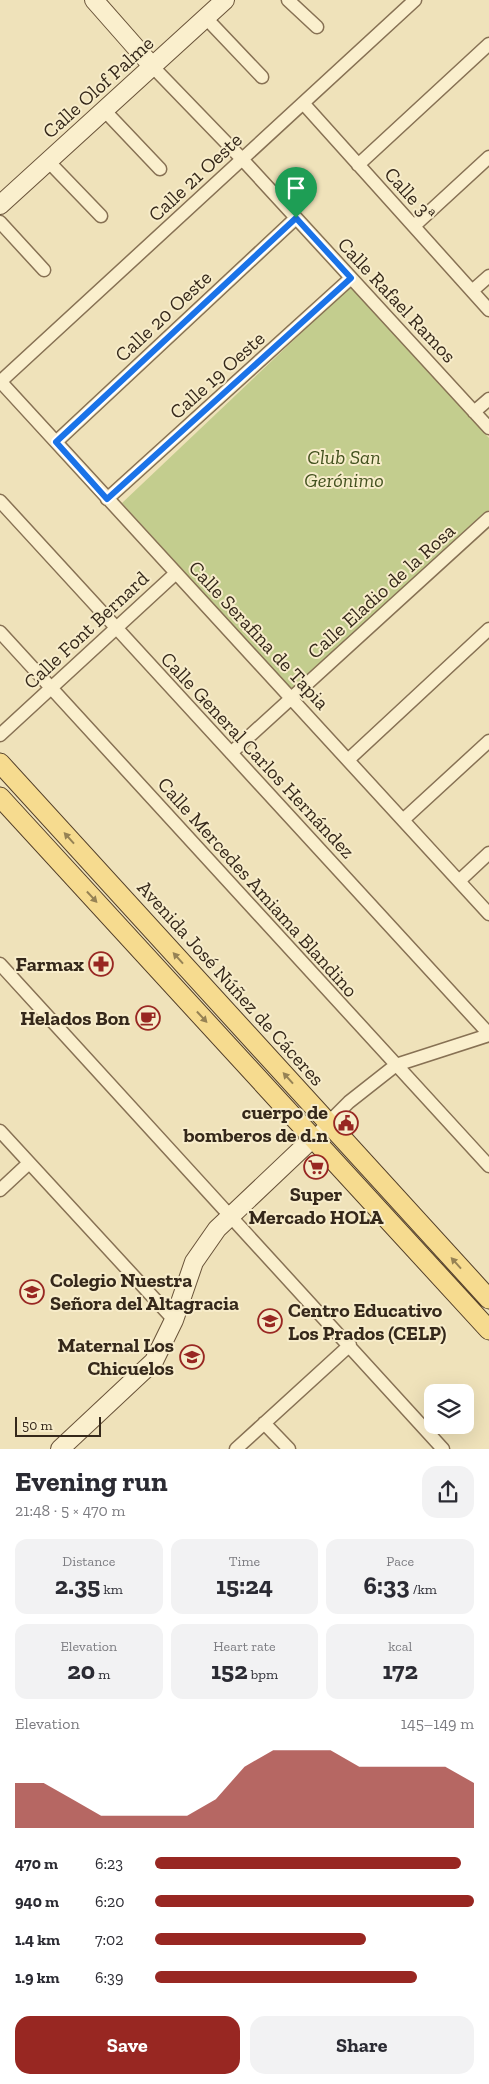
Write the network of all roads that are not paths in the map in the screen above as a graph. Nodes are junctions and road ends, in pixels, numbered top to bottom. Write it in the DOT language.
graph roads {
  1 [pos="94,0"];
  2 [pos="225,0"];
  3 [pos="288,0"];
  4 [pos="415,0"];
  5 [pos="205,18"];
  6 [pos="317,27"];
  7 [pos="489,44"];
  8 [pos="153,66"];
  9 [pos="262,77"];
  10 [pos="303,103"];
  11 [pos="104,110"];
  12 [pos="489,157"];
  13 [pos="242,159"];
  14 [pos="48,161"];
  15 [pos="358,165"];
  16 [pos="160,169"];
  17 [pos="0,205"];
  18 [pos="101,216"];
  19 [pos="296,218"];
  20 [pos="0,222"];
  21 [pos="414,226"];
  22 [pos="44,270"];
  23 [pos="489,276"];
  24 [pos="351,278"];
  25 [pos="472,292"];
  26 [pos="489,310"];
  27 [pos="0,382"];
  28 [pos="489,399"];
  29 [pos="474,412"];
  30 [pos="489,428"];
  31 [pos="56,442"];
  32 [pos="107,499"];
  33 [pos="0,501"];
  34 [pos="489,518"];
  35 [pos="176,572"];
  36 [pos="116,628"];
  37 [pos="489,629"];
  38 [pos="0,632"];
  39 [pos="50,687"];
  40 [pos="291,698"];
  41 [pos="0,735"];
  42 [pos="489,741"];
  43 [pos="231,753"];
  44 [pos="348,760"];
  45 [pos="0,763"];
  46 [pos="0,797"];
  47 [pos="402,820"];
  48 [pos="489,853"];
  49 [pos="459,881"];
  50 [pos="489,914"];
  51 [pos="0,964"];
  52 [pos="489,1034"];
  53 [pos="396,1065"];
  54 [pos="329,1123"];
  55 [pos="0,1131"];
  56 [pos="313,1138"];
  57 [pos="29,1163"];
  58 [pos="489,1166"];
  59 [pos="0,1190"];
  60 [pos="232,1217"];
  61 [pos="489,1299"];
  62 [pos="174,1320"];
  63 [pos="489,1330"];
  64 [pos="350,1345"];
  65 [pos="264,1423"];
  66 [pos="60,1449"];
  67 [pos="236,1449"];
  68 [pos="288,1449"];
  69 [pos="443,1449"];
  1 -- 8 [label="street"];
  2 -- 5 [label="street, Calle Olof Palme"];
  3 -- 6 [label="street"];
  4 -- 10 [label="street, Calle 21 Oeste"];
  5 -- 8 [label="street, Calle Olof Palme"];
  5 -- 9 [label="street"];
  7 -- 15 [label="street"];
  8 -- 11 [label="street, Calle Olof Palme"];
  8 -- 13 [label="street, Calle Rafael Ramos"];
  10 -- 13 [label="street, Calle 21 Oeste"];
  10 -- 15 [label="street, Calle 3ª"];
  11 -- 14 [label="street, Calle Olof Palme"];
  11 -- 16 [label="street"];
  12 -- 21 [label="street"];
  13 -- 19 [label="street, Calle Rafael Ramos"];
  13 -- 27 [label="street, Calle 21 Oeste"];
  14 -- 17 [label="street, Calle Olof Palme"];
  14 -- 18 [label="street"];
  15 -- 21 [label="street, Calle 3ª"];
  19 -- 24 [label="street, Calle Rafael Ramos"];
  19 -- 31 [label="street, Calle 20 Oeste"];
  20 -- 22 [label="street"];
  21 -- 25 [label="street, Calle 3ª"];
  23 -- 25 [label="street"];
  24 -- 29 [label="street, Calle Rafael Ramos"];
  24 -- 32 [label="street, Calle 19 Oeste"];
  25 -- 26 [label="street, Calle 3ª"];
  27 -- 31 [label="street, Calle Serafina de Tapia"];
  28 -- 29 [label="street"];
  29 -- 30 [label="street, Calle Rafael Ramos"];
  31 -- 32 [label="street, Calle Serafina de Tapia"];
  32 -- 35 [label="street, Calle Serafina de Tapia"];
  33 -- 36 [label="street, Calle General Carlos Hernández"];
  34 -- 40 [label="street, Calle Eladio de la Rosa"];
  35 -- 36 [label="street, Calle Font Bernard"];
  35 -- 40 [label="street, Calle Serafina de Tapia"];
  36 -- 39 [label="street, Calle Font Bernard"];
  36 -- 43 [label="street, Calle General Carlos Hernández"];
  37 -- 44 [label="street"];
  38 -- 39 [label="street, Calle Mercedes Amiama Blandino"];
  39 -- 41 [label="street, Calle Font Bernard"];
  39 -- 53 [label="street, Calle Mercedes Amiama Blandino"];
  40 -- 43 [label="street, Calle Eladio de la Rosa"];
  40 -- 44 [label="street, Calle Serafina de Tapia"];
  42 -- 47 [label="street"];
  43 -- 52 [label="street, Calle General Carlos Hernández"];
  44 -- 47 [label="street, Calle Serafina de Tapia"];
  54 -- 45 [label="main road, Avenida José Núñez de Cáceres, one-way"];
  46 -- 56 [label="main road, one-way"];
  47 -- 49 [label="street, Calle Serafina de Tapia"];
  48 -- 49 [label="street"];
  49 -- 50 [label="street, Calle Serafina de Tapia"];
  51 -- 60 [label="street"];
  52 -- 53 [label="street"];
  53 -- 54 [label="street"];
  53 -- 58 [label="street, Calle Mercedes Amiama Blandino"];
  54 -- 56 [label="street"];
  61 -- 54 [label="main road, Avenida José Núñez de Cáceres, one-way"];
  55 -- 57 [label="street"];
  56 -- 60 [label="street"];
  56 -- 63 [label="main road"];
  57 -- 59 [label="street"];
  57 -- 62 [label="street"];
  60 -- 62 [label="street"];
  60 -- 64 [label="street"];
  62 -- 66 [label="street"];
  64 -- 65 [label="street"];
  64 -- 69 [label="street"];
  65 -- 67 [label="street"];
  65 -- 68 [label="street"];
}
